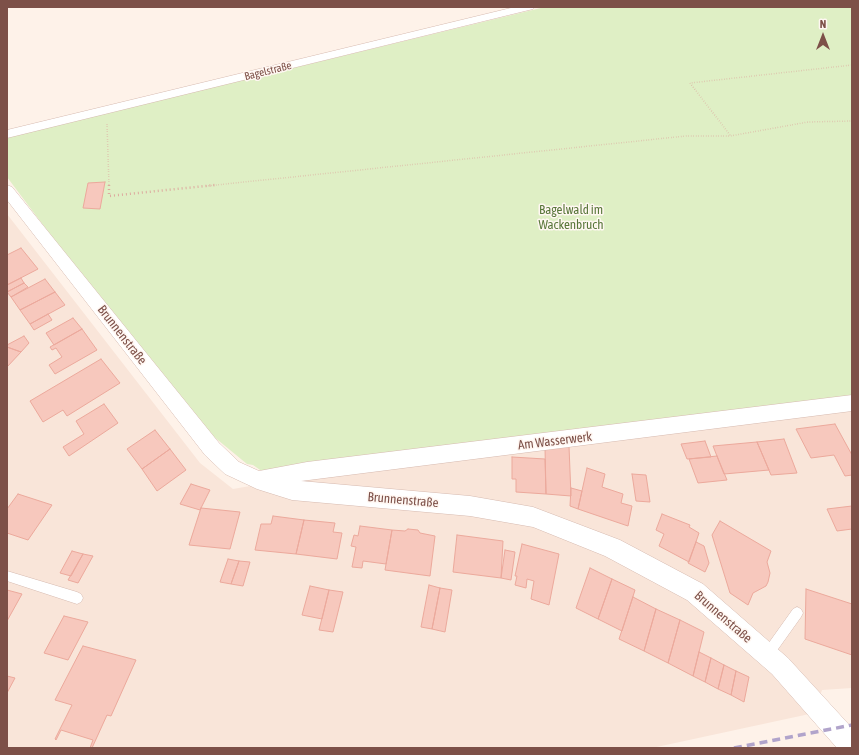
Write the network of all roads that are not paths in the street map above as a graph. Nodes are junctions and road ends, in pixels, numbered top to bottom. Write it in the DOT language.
graph roads {
  1 [pos="529,7"];
  2 [pos="7,134"];
  3 [pos="8,192"];
  4 [pos="852,404"];
  5 [pos="257,480"];
  6 [pos="7,576"];
  7 [pos="77,598"];
  8 [pos="797,613"];
  9 [pos="766,655"];
  10 [pos="852,746"];
  1 -- 2 [label="street, Bagelstraße"];
  3 -- 5 [label="street, Brunnenstraße"];
  4 -- 5 [label="street, Am Wasserwerk"];
  5 -- 9 [label="street, Brunnenstraße"];
  6 -- 7 [label="lane"];
  8 -- 9 [label="lane"];
  9 -- 10 [label="street, Brunnenstraße"];
}
